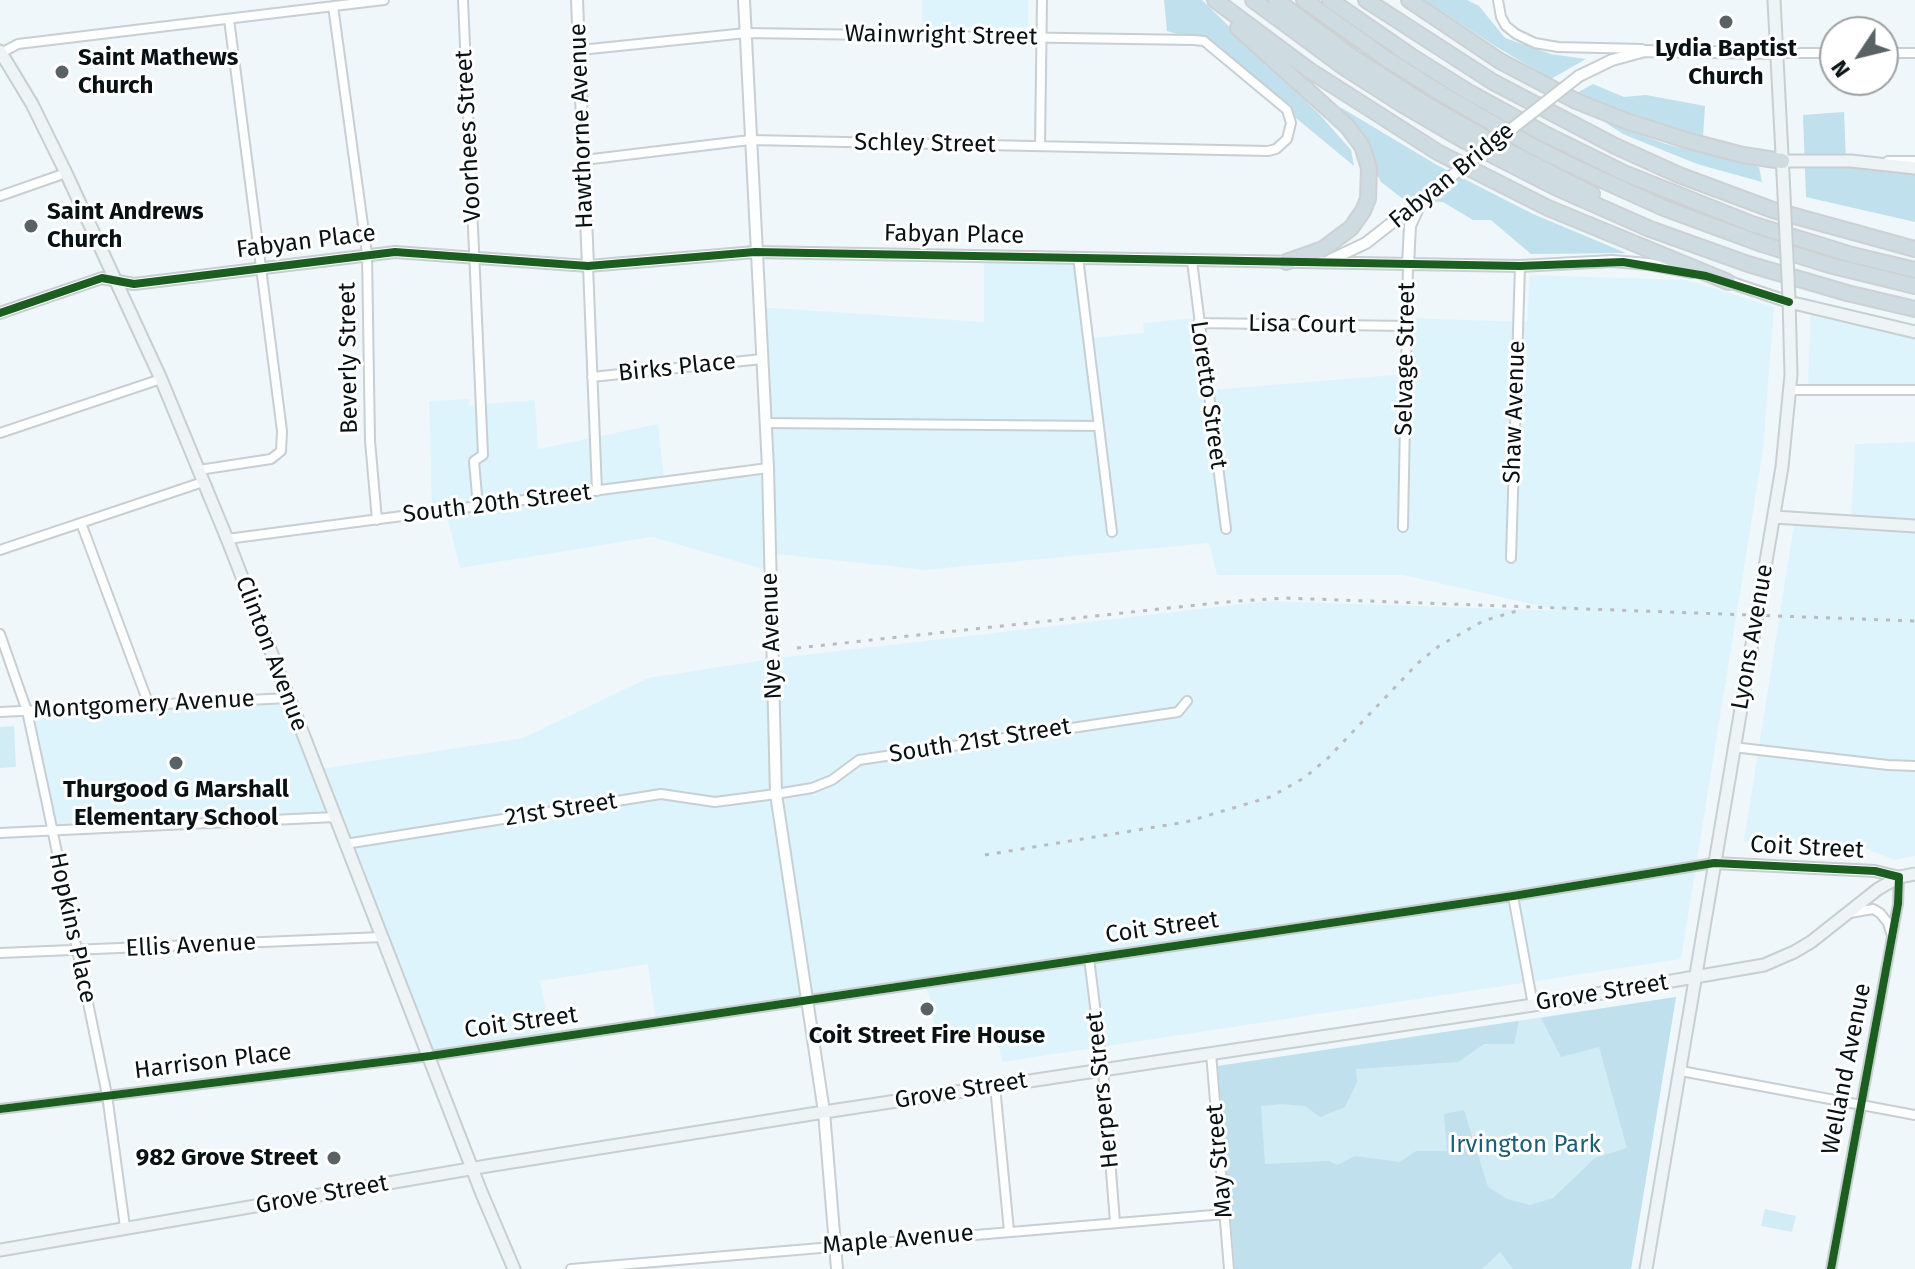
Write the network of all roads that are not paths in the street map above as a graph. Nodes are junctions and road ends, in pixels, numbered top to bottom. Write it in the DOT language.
graph roads {
  1 [pos="384,0"];
  2 [pos="463,0"];
  3 [pos="577,0"];
  4 [pos="744,0"];
  5 [pos="1042,0"];
  6 [pos="1209,0"];
  7 [pos="1215,0"];
  8 [pos="1253,0"];
  9 [pos="1276,0"];
  10 [pos="1304,0"];
  11 [pos="1330,0"];
  12 [pos="1366,0"];
  13 [pos="1409,0"];
  14 [pos="1498,0"];
  15 [pos="1774,0"];
  16 [pos="333,6"];
  17 [pos="229,19"];
  18 [pos="746,33"];
  19 [pos="1041,37"];
  20 [pos="580,50"];
  21 [pos="1655,50"];
  22 [pos="0,52"];
  23 [pos="1777,53"];
  24 [pos="1819,53"];
  25 [pos="13,71"];
  26 [pos="0,76"];
  27 [pos="750,140"];
  28 [pos="1040,146"];
  29 [pos="1268,151"];
  30 [pos="584,160"];
  31 [pos="1851,161"];
  32 [pos="1915,161"];
  33 [pos="1782,167"];
  34 [pos="1915,168"];
  35 [pos="66,173"];
  36 [pos="1427,195"];
  37 [pos="0,196"];
  38 [pos="1683,241"];
  39 [pos="1915,249"];
  40 [pos="755,252"];
  41 [pos="367,254"];
  42 [pos="475,256"];
  43 [pos="1078,257"];
  44 [pos="1192,261"];
  45 [pos="1286,262"];
  46 [pos="1317,262"];
  47 [pos="1408,265"];
  48 [pos="588,266"];
  49 [pos="1520,266"];
  50 [pos="261,267"];
  51 [pos="1915,270"];
  52 [pos="117,280"];
  53 [pos="1728,282"];
  54 [pos="1915,286"];
  55 [pos="1789,300"];
  56 [pos="1915,309"];
  57 [pos="0,313"];
  58 [pos="1198,323"];
  59 [pos="1407,326"];
  60 [pos="1915,332"];
  61 [pos="762,359"];
  62 [pos="592,377"];
  63 [pos="161,379"];
  64 [pos="1790,390"];
  65 [pos="1915,390"];
  66 [pos="765,423"];
  67 [pos="1099,426"];
  68 [pos="0,433"];
  69 [pos="768,468"];
  70 [pos="201,476"];
  71 [pos="597,491"];
  72 [pos="478,507"];
  73 [pos="1774,517"];
  74 [pos="377,520"];
  75 [pos="81,523"];
  76 [pos="1915,526"];
  77 [pos="1403,527"];
  78 [pos="1226,529"];
  79 [pos="1112,532"];
  80 [pos="227,539"];
  81 [pos="0,550"];
  82 [pos="1511,558"];
  83 [pos="0,634"];
  84 [pos="289,698"];
  85 [pos="1187,701"];
  86 [pos="149,705"];
  87 [pos="27,711"];
  88 [pos="0,712"];
  89 [pos="1733,747"];
  90 [pos="1915,766"];
  91 [pos="776,794"];
  92 [pos="335,817"];
  93 [pos="52,832"];
  94 [pos="0,833"];
  95 [pos="345,844"];
  96 [pos="1714,863"];
  97 [pos="1915,874"];
  98 [pos="1899,877"];
  99 [pos="1513,896"];
  100 [pos="1845,914"];
  101 [pos="382,937"];
  102 [pos="1892,937"];
  103 [pos="77,951"];
  104 [pos="0,953"];
  105 [pos="1089,958"];
  106 [pos="1697,977"];
  107 [pos="807,1001"];
  108 [pos="1533,1005"];
  109 [pos="1211,1053"];
  110 [pos="430,1056"];
  111 [pos="1103,1070"];
  112 [pos="1681,1071"];
  113 [pos="995,1086"];
  114 [pos="107,1095"];
  115 [pos="1859,1106"];
  116 [pos="0,1109"];
  117 [pos="824,1112"];
  118 [pos="1915,1115"];
  119 [pos="472,1168"];
  120 [pos="1225,1214"];
  121 [pos="1115,1222"];
  122 [pos="125,1227"];
  123 [pos="1009,1231"];
  124 [pos="835,1245"];
  125 [pos="0,1250"];
  126 [pos="514,1269"];
  127 [pos="571,1269"];
  128 [pos="837,1269"];
  129 [pos="1229,1269"];
  130 [pos="1646,1269"];
  131 [pos="1831,1269"];
  1 -- 16 [label="street"];
  2 -- 42 [label="street, Voorhees Street"];
  3 -- 20 [label="street, Hawthorne Avenue"];
  4 -- 18 [label="street, Nye Avenue"];
  5 -- 19 [label="street"];
  6 -- 45 [label="highway"];
  7 -- 53 [label="highway"];
  8 -- 38 [label="highway"];
  9 -- 38 [label="highway"];
  10 -- 54 [label="highway"];
  11 -- 51 [label="highway"];
  12 -- 39 [label="highway"];
  13 -- 33 [label="highway"];
  14 -- 21 [label="street"];
  15 -- 23 [label="main road, Lyons Avenue"];
  16 -- 17 [label="street"];
  16 -- 41 [label="street, Beverly Street"];
  17 -- 22 [label="street"];
  17 -- 50 [label="street"];
  18 -- 19 [label="street, Wainwright Street"];
  18 -- 20 [label="street, Wainwright Street"];
  18 -- 27 [label="street, Nye Avenue"];
  19 -- 28 [label="street"];
  19 -- 29 [label="street, Wainwright Street"];
  20 -- 30 [label="street, Hawthorne Avenue"];
  21 -- 23 [label="street"];
  21 -- 36 [label="street, Fabyan Bridge, bridge"];
  22 -- 25 [label="main road, Clinton Avenue"];
  23 -- 24 [label="street"];
  23 -- 33 [label="main road, Lyons Avenue"];
  25 -- 26 [label="street"];
  25 -- 35 [label="main road, Clinton Avenue"];
  27 -- 28 [label="street, Schley Street"];
  27 -- 30 [label="street, Schley Street"];
  27 -- 40 [label="street, Nye Avenue"];
  28 -- 29 [label="street, Schley Street"];
  30 -- 48 [label="street, Hawthorne Avenue"];
  31 -- 32 [label="street"];
  31 -- 33 [label="main road"];
  31 -- 34 [label="main road"];
  33 -- 55 [label="main road, Lyons Avenue, bridge"];
  35 -- 37 [label="street"];
  35 -- 52 [label="main road, Clinton Avenue"];
  36 -- 46 [label="street, Fabyan Bridge"];
  36 -- 47 [label="street, Selvage Street"];
  38 -- 56 [label="highway"];
  40 -- 43 [label="street, Fabyan Place"];
  40 -- 48 [label="street, Fabyan Place"];
  40 -- 61 [label="street, Nye Avenue"];
  41 -- 42 [label="street, Fabyan Place"];
  41 -- 50 [label="street, Fabyan Place"];
  41 -- 74 [label="street, Beverly Street"];
  42 -- 48 [label="street, Fabyan Place"];
  42 -- 72 [label="street, Voorhees Street"];
  43 -- 44 [label="street, Fabyan Place"];
  43 -- 67 [label="street"];
  44 -- 45 [label="street, Fabyan Place"];
  44 -- 58 [label="street, Loretto Street"];
  45 -- 46 [label="street, Fabyan Place"];
  46 -- 47 [label="street, Fabyan Place"];
  47 -- 49 [label="street, Fabyan Place"];
  47 -- 59 [label="street, Selvage Street"];
  48 -- 62 [label="street, Hawthorne Avenue"];
  49 -- 53 [label="street, Fabyan Place"];
  49 -- 82 [label="street, Shaw Avenue"];
  50 -- 52 [label="street, Fabyan Place"];
  50 -- 70 [label="street"];
  52 -- 57 [label="street, Fabyan Place"];
  52 -- 63 [label="main road, Clinton Avenue"];
  53 -- 55 [label="street, Fabyan Place"];
  55 -- 60 [label="main road"];
  55 -- 64 [label="main road, Lyons Avenue"];
  58 -- 59 [label="street, Lisa Court"];
  58 -- 78 [label="street, Loretto Street"];
  59 -- 77 [label="street, Selvage Street"];
  61 -- 62 [label="street, Birks Place"];
  61 -- 66 [label="street, Nye Avenue"];
  62 -- 71 [label="street, Hawthorne Avenue"];
  63 -- 68 [label="street"];
  63 -- 70 [label="main road, Clinton Avenue"];
  64 -- 65 [label="street"];
  64 -- 73 [label="main road, Lyons Avenue"];
  66 -- 67 [label="street"];
  66 -- 69 [label="street, Nye Avenue"];
  67 -- 79 [label="street"];
  69 -- 71 [label="street, South 20th Street"];
  69 -- 91 [label="street, Nye Avenue"];
  70 -- 75 [label="street"];
  70 -- 80 [label="main road, Clinton Avenue"];
  71 -- 72 [label="street, South 20th Street"];
  72 -- 74 [label="street, South 20th Street"];
  73 -- 76 [label="main road"];
  73 -- 89 [label="main road, Lyons Avenue"];
  74 -- 80 [label="street, South 20th Street"];
  75 -- 81 [label="street"];
  75 -- 86 [label="street"];
  80 -- 84 [label="main road, Clinton Avenue"];
  83 -- 87 [label="street, Hopkins Place"];
  84 -- 86 [label="street, Montgomery Avenue"];
  84 -- 92 [label="main road, Clinton Avenue"];
  85 -- 91 [label="street, South 21st Street"];
  86 -- 87 [label="street, Montgomery Avenue"];
  87 -- 88 [label="street, Montgomery Avenue"];
  87 -- 93 [label="street, Hopkins Place"];
  89 -- 90 [label="street"];
  89 -- 96 [label="main road, Lyons Avenue"];
  91 -- 95 [label="street, 21st Street"];
  91 -- 107 [label="street, Nye Avenue"];
  92 -- 93 [label="street"];
  92 -- 95 [label="main road, Clinton Avenue"];
  93 -- 94 [label="street"];
  93 -- 103 [label="street, Hopkins Place"];
  95 -- 101 [label="main road, Clinton Avenue"];
  96 -- 98 [label="street, Coit Street"];
  96 -- 99 [label="street, Coit Street"];
  96 -- 106 [label="main road, Lyons Avenue"];
  97 -- 98 [label="main road, Coit Street"];
  98 -- 100 [label="main road, Grove Street"];
  98 -- 102 [label="street, Welland Avenue"];
  99 -- 105 [label="street, Coit Street"];
  99 -- 108 [label="street"];
  100 -- 102 [label="street"];
  100 -- 106 [label="main road, Grove Street"];
  101 -- 103 [label="street, Ellis Avenue"];
  101 -- 110 [label="main road, Clinton Avenue"];
  102 -- 115 [label="street, Welland Avenue"];
  103 -- 104 [label="street, Ellis Avenue"];
  103 -- 114 [label="street, Hopkins Place"];
  105 -- 107 [label="street, Coit Street"];
  105 -- 111 [label="street, Herpers Street"];
  106 -- 108 [label="main road, Grove Street"];
  106 -- 112 [label="main road, Lyons Avenue"];
  107 -- 110 [label="street, Coit Street"];
  107 -- 117 [label="street, Nye Avenue"];
  108 -- 109 [label="main road, Grove Street"];
  109 -- 111 [label="main road, Grove Street"];
  109 -- 120 [label="street, May Street"];
  110 -- 114 [label="street, Harrison Place"];
  110 -- 119 [label="main road, Clinton Avenue"];
  111 -- 113 [label="main road, Grove Street"];
  111 -- 121 [label="street, Herpers Street"];
  112 -- 115 [label="street"];
  112 -- 130 [label="main road, Lyons Avenue"];
  113 -- 117 [label="main road, Grove Street"];
  113 -- 123 [label="street"];
  114 -- 116 [label="street, Harrison Place"];
  114 -- 122 [label="street, Hopkins Place"];
  115 -- 118 [label="street"];
  115 -- 131 [label="street, Welland Avenue"];
  117 -- 119 [label="main road, Grove Street"];
  117 -- 124 [label="street, Nye Avenue"];
  119 -- 122 [label="main road, Grove Street"];
  119 -- 126 [label="main road, Clinton Avenue"];
  120 -- 121 [label="street, Maple Avenue"];
  120 -- 129 [label="street, May Street"];
  121 -- 123 [label="street, Maple Avenue"];
  122 -- 125 [label="main road, Grove Street"];
  123 -- 124 [label="street, Maple Avenue"];
  124 -- 127 [label="street, Maple Avenue"];
  124 -- 128 [label="street, Nye Avenue"];
}
